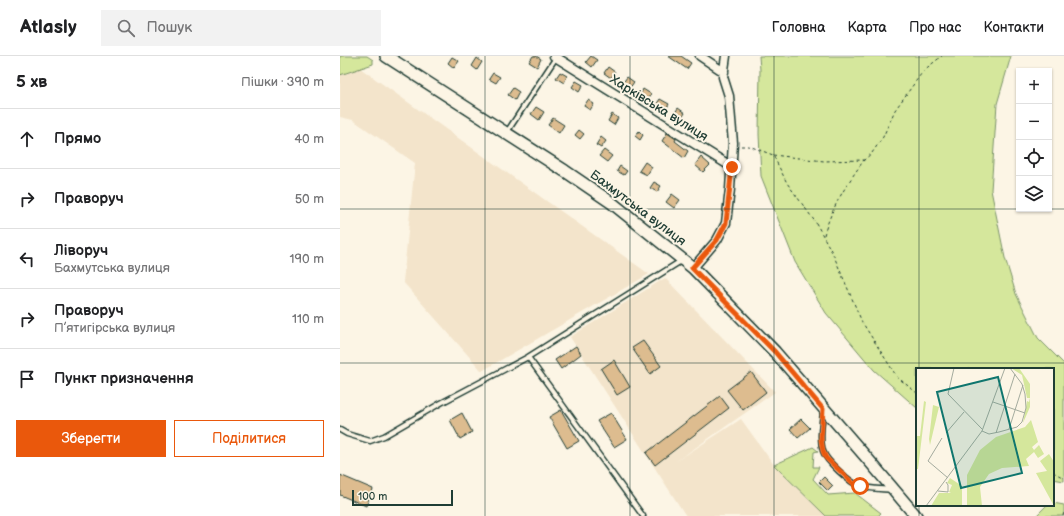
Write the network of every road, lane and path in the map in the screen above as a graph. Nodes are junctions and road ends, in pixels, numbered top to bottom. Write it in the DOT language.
graph roads {
  1 [pos="386,56"];
  2 [pos="700,56"];
  3 [pos="726,56"];
  4 [pos="942,56"];
  5 [pos="556,57"];
  6 [pos="724,72"];
  7 [pos="506,133"];
  8 [pos="732,146"];
  9 [pos="773,156"];
  10 [pos="864,160"];
  11 [pos="732,167"];
  12 [pos="823,236"];
  13 [pos="683,260"];
  14 [pos="692,268"];
  15 [pos="528,357"];
  16 [pos="916,392"];
  17 [pos="823,409"];
  18 [pos="340,430"];
  19 [pos="1054,473"];
  20 [pos="1064,478"];
  21 [pos="895,491"];
  22 [pos="1064,512"];
  23 [pos="643,516"];
  24 [pos="916,516"];
  25 [pos="1063,516"];
  1 -- 7 [label="main road, Бахмутська вулиця"];
  2 -- 6 [label="street"];
  3 -- 6 [label="street"];
  4 -- 10 [label="path"];
  5 -- 7 [label="lane"];
  5 -- 11 [label="street, Харківська вулиця"];
  6 -- 8 [label="street"];
  7 -- 13 [label="main road, Бахмутська вулиця"];
  8 -- 9 [label="path"];
  8 -- 11 [label="street"];
  9 -- 10 [label="path"];
  9 -- 12 [label="path"];
  10 -- 12 [label="path"];
  11 -- 14 [label="street"];
  12 -- 16 [label="path"];
  13 -- 14 [label="main road, Бахмутська вулиця"];
  13 -- 15 [label="lane"];
  14 -- 17 [label="main road, Бахмутська вулиця"];
  15 -- 18 [label="lane"];
  15 -- 23 [label="lane"];
  17 -- 21 [label="main road, Бахмутська вулиця"];
  17 -- 21 [label="lane"];
  19 -- 20 [label="path"];
  21 -- 24 [label="main road, Бахмутська вулиця"];
  22 -- 25 [label="path"];
}
